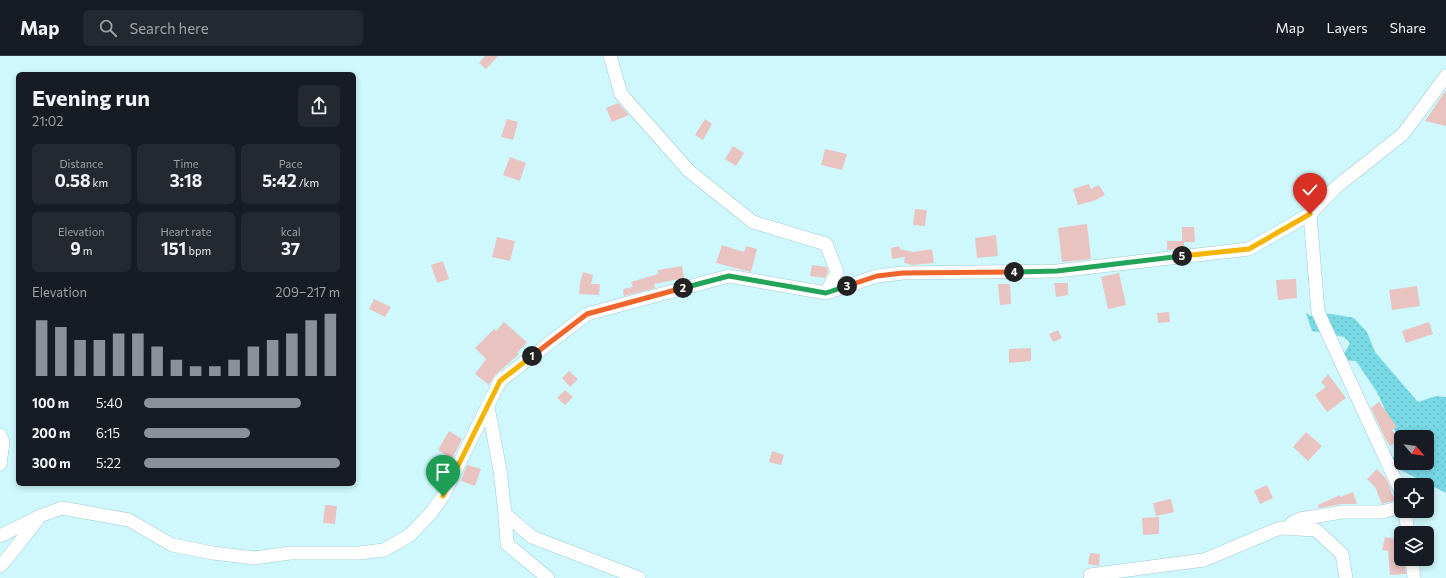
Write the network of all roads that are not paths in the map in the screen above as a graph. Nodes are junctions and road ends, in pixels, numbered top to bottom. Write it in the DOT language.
graph roads {
  1 [pos="610,56"];
  2 [pos="1446,76"];
  3 [pos="1310,214"];
  4 [pos="826,293"];
  5 [pos="488,407"];
  6 [pos="0,435"];
  7 [pos="0,464"];
  8 [pos="1395,478"];
  9 [pos="1394,509"];
  10 [pos="505,514"];
  11 [pos="40,516"];
  12 [pos="1288,529"];
  13 [pos="0,536"];
  14 [pos="0,566"];
  15 [pos="1413,566"];
  16 [pos="1090,575"];
  17 [pos="548,578"];
  18 [pos="639,578"];
  19 [pos="1346,578"];
  20 [pos="1414,578"];
  1 -- 4 [label="street"];
  2 -- 3 [label="street"];
  3 -- 4 [label="street"];
  3 -- 8 [label="street"];
  4 -- 5 [label="street"];
  5 -- 10 [label="street"];
  5 -- 11 [label="street"];
  6 -- 7 [label="street"];
  9 -- 12 [label="street"];
  10 -- 17 [label="street"];
  10 -- 18 [label="street"];
  11 -- 13 [label="street"];
  11 -- 14 [label="street"];
  12 -- 16 [label="street"];
  12 -- 19 [label="street"];
  15 -- 20 [label="street"];
}
